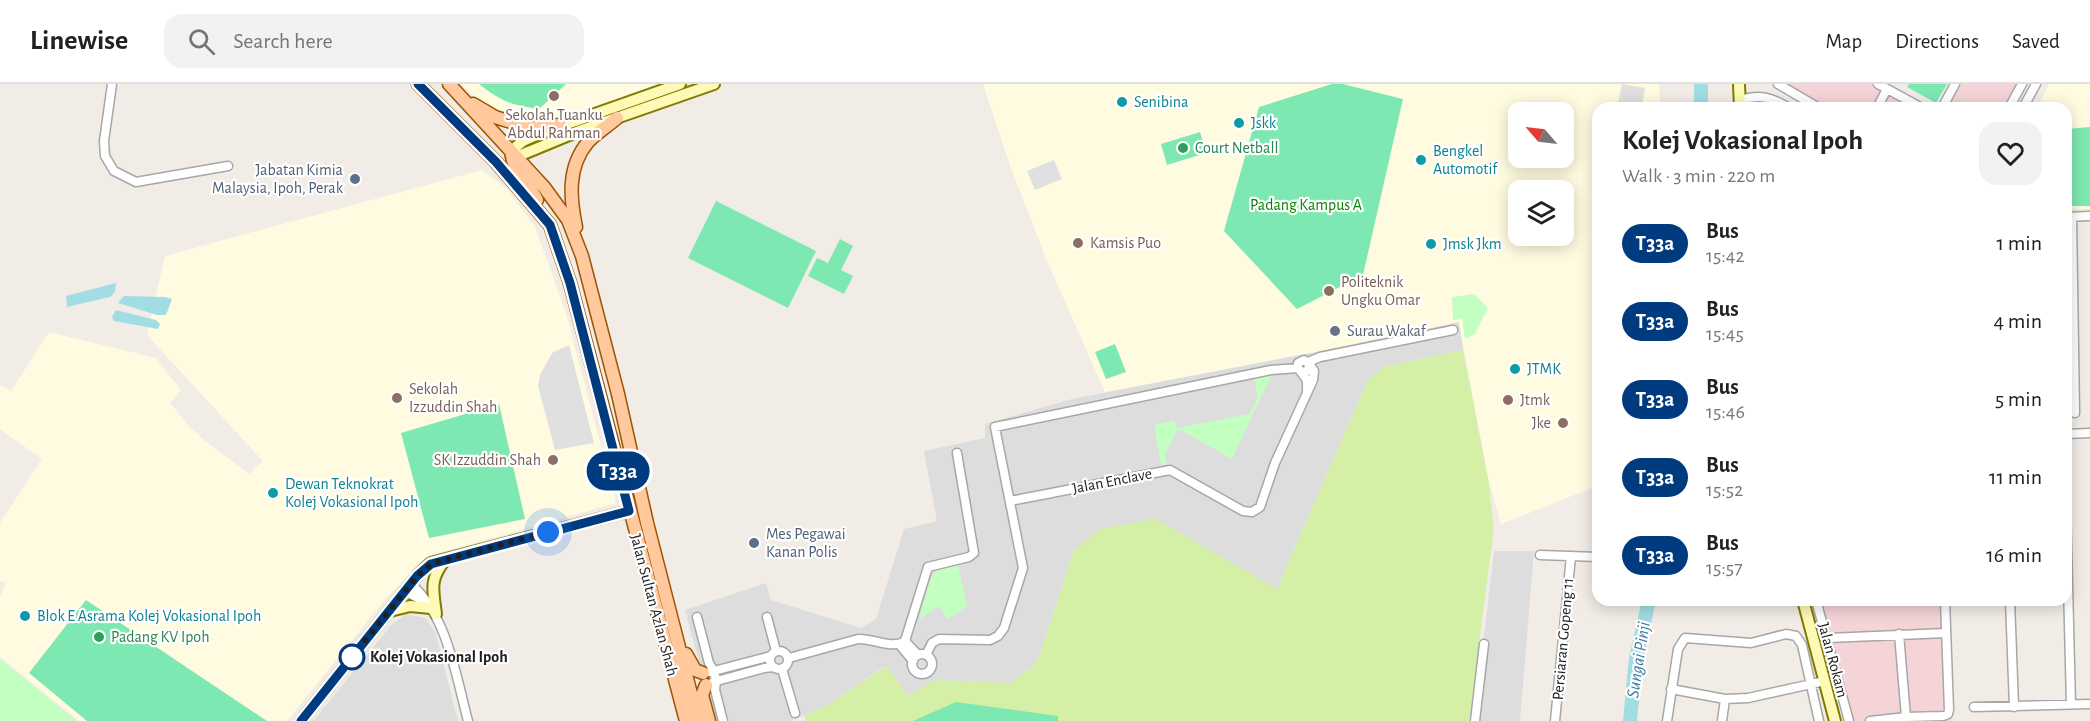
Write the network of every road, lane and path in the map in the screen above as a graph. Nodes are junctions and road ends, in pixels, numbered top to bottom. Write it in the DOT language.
graph roads {
  1 [pos="112,84"];
  2 [pos="418,84"];
  3 [pos="449,84"];
  4 [pos="680,84"];
  5 [pos="714,84"];
  6 [pos="1739,84"];
  7 [pos="1778,84"];
  8 [pos="1878,84"];
  9 [pos="1955,84"];
  10 [pos="2022,84"];
  11 [pos="2036,84"];
  12 [pos="1887,89"];
  13 [pos="465,99"];
  14 [pos="1740,102"];
  15 [pos="1744,102"];
  16 [pos="1780,102"];
  17 [pos="1809,102"];
  18 [pos="1880,102"];
  19 [pos="1911,102"];
  20 [pos="1945,102"];
  21 [pos="2012,102"];
  22 [pos="2026,102"];
  23 [pos="617,118"];
  24 [pos="560,125"];
  25 [pos="513,155"];
  26 [pos="228,166"];
  27 [pos="2090,216"];
  28 [pos="2072,217"];
  29 [pos="550,225"];
  30 [pos="582,256"];
  31 [pos="2072,314"];
  32 [pos="1454,330"];
  33 [pos="1309,364"];
  34 [pos="1300,370"];
  35 [pos="1307,394"];
  36 [pos="2075,412"];
  37 [pos="2090,433"];
  38 [pos="2072,434"];
  39 [pos="957,453"];
  40 [pos="1010,501"];
  41 [pos="629,511"];
  42 [pos="1540,555"];
  43 [pos="1571,556"];
  44 [pos="1592,557"];
  45 [pos="445,560"];
  46 [pos="408,587"];
  47 [pos="1805,606"];
  48 [pos="1818,606"];
  49 [pos="1945,606"];
  50 [pos="2010,606"];
  51 [pos="2069,606"];
  52 [pos="431,608"];
  53 [pos="390,610"];
  54 [pos="697,617"];
  55 [pos="767,617"];
  56 [pos="1946,633"];
  57 [pos="675,634"];
  58 [pos="1899,634"];
  59 [pos="1828,638"];
  60 [pos="902,642"];
  61 [pos="1484,644"];
  62 [pos="773,653"];
  63 [pos="789,658"];
  64 [pos="778,668"];
  65 [pos="710,677"];
  66 [pos="1825,681"];
  67 [pos="1811,684"];
  68 [pos="1671,689"];
  69 [pos="1725,699"];
  70 [pos="2071,704"];
  71 [pos="2090,704"];
  72 [pos="2014,706"];
  73 [pos="1974,707"];
  74 [pos="795,712"];
  75 [pos="1906,717"];
  76 [pos="686,719"];
  77 [pos="301,721"];
  78 [pos="468,721"];
  79 [pos="698,721"];
  80 [pos="709,721"];
  81 [pos="723,721"];
  82 [pos="1475,721"];
  83 [pos="1555,721"];
  84 [pos="1667,721"];
  85 [pos="1722,721"];
  86 [pos="1819,721"];
  87 [pos="1835,721"];
  88 [pos="1849,721"];
  89 [pos="1870,721"];
  1 -- 26 [label="street"];
  2 -- 25 [label="main road"];
  2 -- 29 [label="main road, Jalan Sultan Azlan Shah"];
  3 -- 13 [label="main road, Jalan Sultan Azlan Shah"];
  4 -- 24 [label="main road"];
  5 -- 23 [label="main road"];
  6 -- 14 [label="main road"];
  7 -- 17 [label="street"];
  8 -- 12 [label="street"];
  9 -- 20 [label="street"];
  10 -- 21 [label="street"];
  11 -- 22 [label="street"];
  12 -- 18 [label="street"];
  12 -- 19 [label="street"];
  13 -- 24 [label="main road"];
  13 -- 25 [label="main road, Jalan Sultan Azlan Shah"];
  15 -- 16 [label="street"];
  23 -- 25 [label="main road"];
  23 -- 30 [label="main road"];
  24 -- 25 [label="main road"];
  25 -- 29 [label="main road"];
  25 -- 30 [label="main road, Jalan Sultan Azlan Shah"];
  27 -- 28 [label="street"];
  29 -- 41 [label="main road, Jalan Sultan Azlan Shah"];
  30 -- 57 [label="main road, Jalan Sultan Azlan Shah"];
  31 -- 36 [label="street"];
  32 -- 33 [label="street"];
  33 -- 34 [label="street"];
  33 -- 35 [label="street, Jalan Enclave"];
  34 -- 35 [label="street"];
  34 -- 40 [label="street"];
  35 -- 40 [label="street, Jalan Enclave"];
  37 -- 38 [label="street"];
  39 -- 60 [label="street"];
  40 -- 60 [label="street"];
  41 -- 45 [label="main road"];
  41 -- 76 [label="main road, Jalan Sultan Azlan Shah"];
  42 -- 43 [label="street"];
  43 -- 44 [label="street"];
  43 -- 83 [label="street, Persiaran Gopeng 11"];
  45 -- 46 [label="main road"];
  45 -- 52 [label="main road"];
  46 -- 52 [label="street"];
  46 -- 53 [label="main road"];
  47 -- 66 [label="main road, Jalan Rokam"];
  48 -- 59 [label="street, Jalan Rokam"];
  49 -- 56 [label="street"];
  50 -- 72 [label="street"];
  51 -- 70 [label="street"];
  52 -- 53 [label="main road"];
  52 -- 78 [label="street"];
  53 -- 77 [label="main road"];
  54 -- 65 [label="street"];
  55 -- 62 [label="street"];
  56 -- 58 [label="street"];
  56 -- 75 [label="street"];
  57 -- 65 [label="main road"];
  57 -- 76 [label="main road"];
  57 -- 79 [label="main road, Jalan Sultan Azlan Shah"];
  58 -- 59 [label="street"];
  58 -- 75 [label="street"];
  59 -- 88 [label="street, Jalan Rokam"];
  60 -- 63 [label="street"];
  61 -- 82 [label="street"];
  62 -- 63 [label="street"];
  62 -- 64 [label="street"];
  62 -- 65 [label="street"];
  63 -- 64 [label="street"];
  64 -- 65 [label="street"];
  64 -- 74 [label="street"];
  65 -- 80 [label="main road"];
  65 -- 81 [label="street"];
  66 -- 67 [label="street"];
  66 -- 87 [label="main road, Jalan Rokam"];
  67 -- 68 [label="street, Jalan Rokam"];
  67 -- 69 [label="street"];
  67 -- 86 [label="street, Jalan Rokam"];
  68 -- 69 [label="street"];
  68 -- 84 [label="street"];
  69 -- 85 [label="street"];
  70 -- 71 [label="street"];
  70 -- 72 [label="street"];
  72 -- 73 [label="street"];
  75 -- 89 [label="street"];
}
